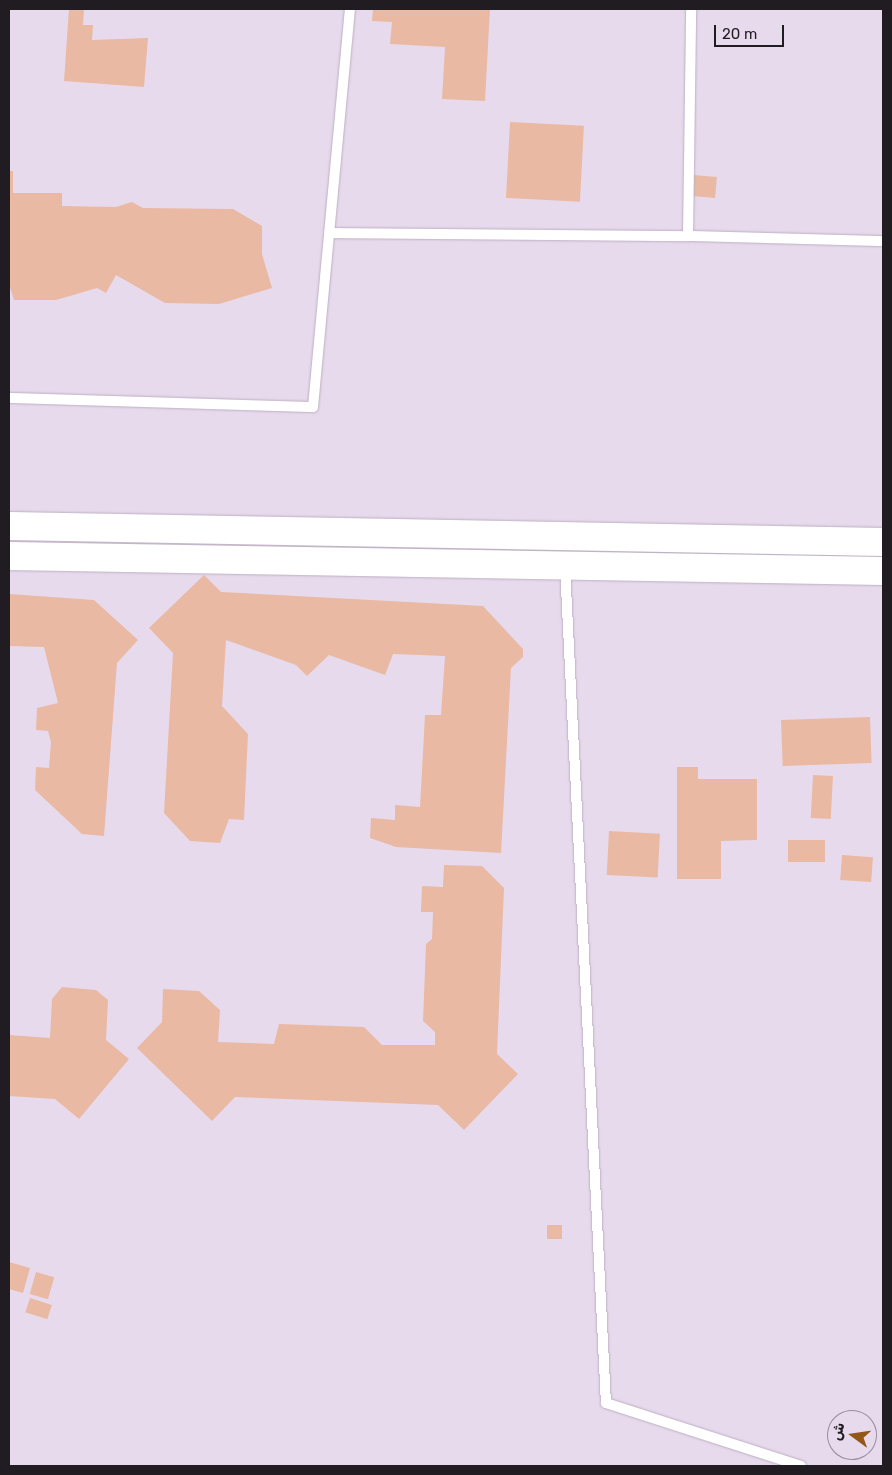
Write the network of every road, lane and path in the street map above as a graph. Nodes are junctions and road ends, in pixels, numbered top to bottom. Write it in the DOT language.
graph roads {
  1 [pos="350,9"];
  2 [pos="691,9"];
  3 [pos="329,233"];
  4 [pos="688,236"];
  5 [pos="883,241"];
  6 [pos="9,398"];
  7 [pos="9,526"];
  8 [pos="883,542"];
  9 [pos="9,556"];
  10 [pos="566,565"];
  11 [pos="883,571"];
  12 [pos="801,1466"];
  1 -- 3 [label="lane"];
  2 -- 4 [label="lane"];
  3 -- 4 [label="lane"];
  3 -- 6 [label="lane"];
  4 -- 5 [label="lane"];
  7 -- 8 [label="street"];
  9 -- 10 [label="street"];
  10 -- 11 [label="street"];
  10 -- 12 [label="lane"];
}
